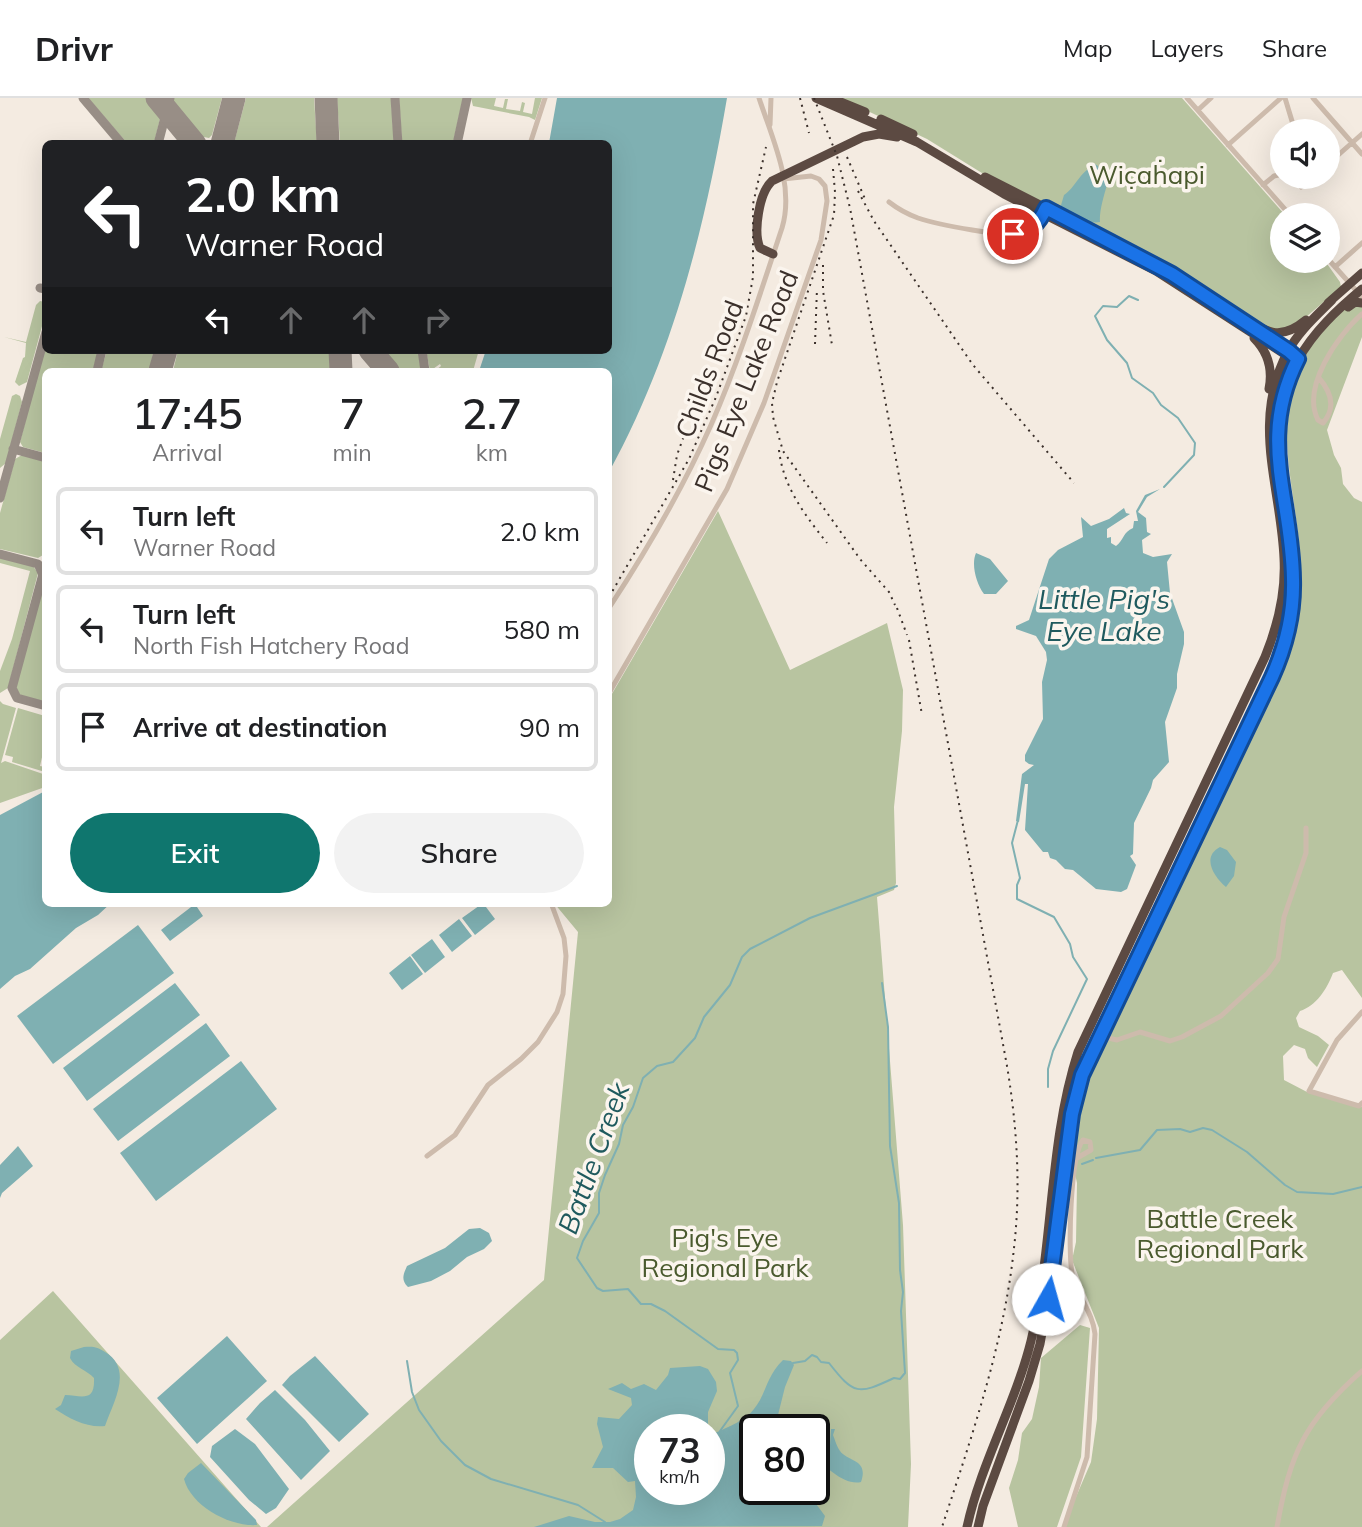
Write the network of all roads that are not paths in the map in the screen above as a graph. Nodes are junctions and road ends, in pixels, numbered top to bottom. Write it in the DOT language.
graph roads {
  1 [pos="544,98"];
  2 [pos="758,98"];
  3 [pos="771,98"];
  4 [pos="816,98"];
  5 [pos="831,98"];
  6 [pos="1187,98"];
  7 [pos="1211,98"];
  8 [pos="1283,98"];
  9 [pos="1313,98"];
  10 [pos="1198,110"];
  11 [pos="1291,119"];
  12 [pos="884,123"];
  13 [pos="770,128"];
  14 [pos="1362,134"];
  15 [pos="531,140"];
  16 [pos="1352,143"];
  17 [pos="1228,145"];
  18 [pos="931,150"];
  19 [pos="1340,154"];
  20 [pos="1362,154"];
  21 [pos="779,179"];
  22 [pos="1270,179"];
  23 [pos="1263,185"];
  24 [pos="890,202"];
  25 [pos="1279,203"];
  26 [pos="1044,211"];
  27 [pos="1362,243"];
  28 [pos="773,254"];
  29 [pos="1340,263"];
  30 [pos="1340,273"];
  31 [pos="1362,273"];
  32 [pos="1350,284"];
  33 [pos="1361,295"];
  34 [pos="1332,300"];
  35 [pos="1216,309"];
  36 [pos="1233,313"];
  37 [pos="1362,314"];
  38 [pos="1287,353"];
  39 [pos="1298,359"];
  40 [pos="1319,379"];
  41 [pos="1269,428"];
  42 [pos="612,603"];
  43 [pos="612,688"];
  44 [pos="1306,828"];
  45 [pos="552,907"];
  46 [pos="1362,1012"];
  47 [pos="1099,1036"];
  48 [pos="1361,1105"];
  49 [pos="427,1156"];
  50 [pos="1077,1157"];
  51 [pos="1362,1371"];
  52 [pos="967,1527"];
  53 [pos="980,1527"];
  54 [pos="1064,1527"];
  55 [pos="1277,1527"];
  1 -- 15 [label="street"];
  2 -- 13 [label="street, Childs Road"];
  3 -- 13 [label="street, Childs Road"];
  4 -- 12 [label="highway"];
  5 -- 12 [label="highway"];
  6 -- 10 [label="street"];
  7 -- 10 [label="street"];
  8 -- 11 [label="street"];
  8 -- 17 [label="street"];
  9 -- 16 [label="street"];
  10 -- 17 [label="street"];
  12 -- 18 [label="highway"];
  12 -- 26 [label="highway"];
  13 -- 21 [label="street, Childs Road"];
  14 -- 16 [label="street"];
  16 -- 19 [label="street"];
  16 -- 20 [label="street"];
  17 -- 23 [label="street"];
  18 -- 21 [label="highway"];
  18 -- 26 [label="highway"];
  21 -- 28 [label="street, Childs Road"];
  21 -- 28 [label="highway"];
  21 -- 43 [label="street, Pigs Eye Lake Road"];
  22 -- 23 [label="street"];
  23 -- 25 [label="street"];
  24 -- 26 [label="street"];
  26 -- 35 [label="highway"];
  26 -- 36 [label="highway"];
  27 -- 29 [label="street"];
  28 -- 42 [label="street, Childs Road"];
  30 -- 32 [label="street"];
  31 -- 32 [label="highway"];
  32 -- 33 [label="street"];
  32 -- 34 [label="highway"];
  33 -- 39 [label="highway"];
  34 -- 36 [label="highway"];
  34 -- 38 [label="highway"];
  35 -- 38 [label="highway"];
  35 -- 41 [label="highway"];
  36 -- 38 [label="highway"];
  37 -- 40 [label="street"];
  38 -- 39 [label="highway"];
  38 -- 41 [label="highway"];
  39 -- 47 [label="highway"];
  40 -- 40 [label="street"];
  41 -- 52 [label="highway"];
  44 -- 47 [label="street"];
  45 -- 49 [label="street"];
  46 -- 48 [label="street"];
  47 -- 53 [label="highway"];
  50 -- 54 [label="street"];
  51 -- 55 [label="street"];
}
